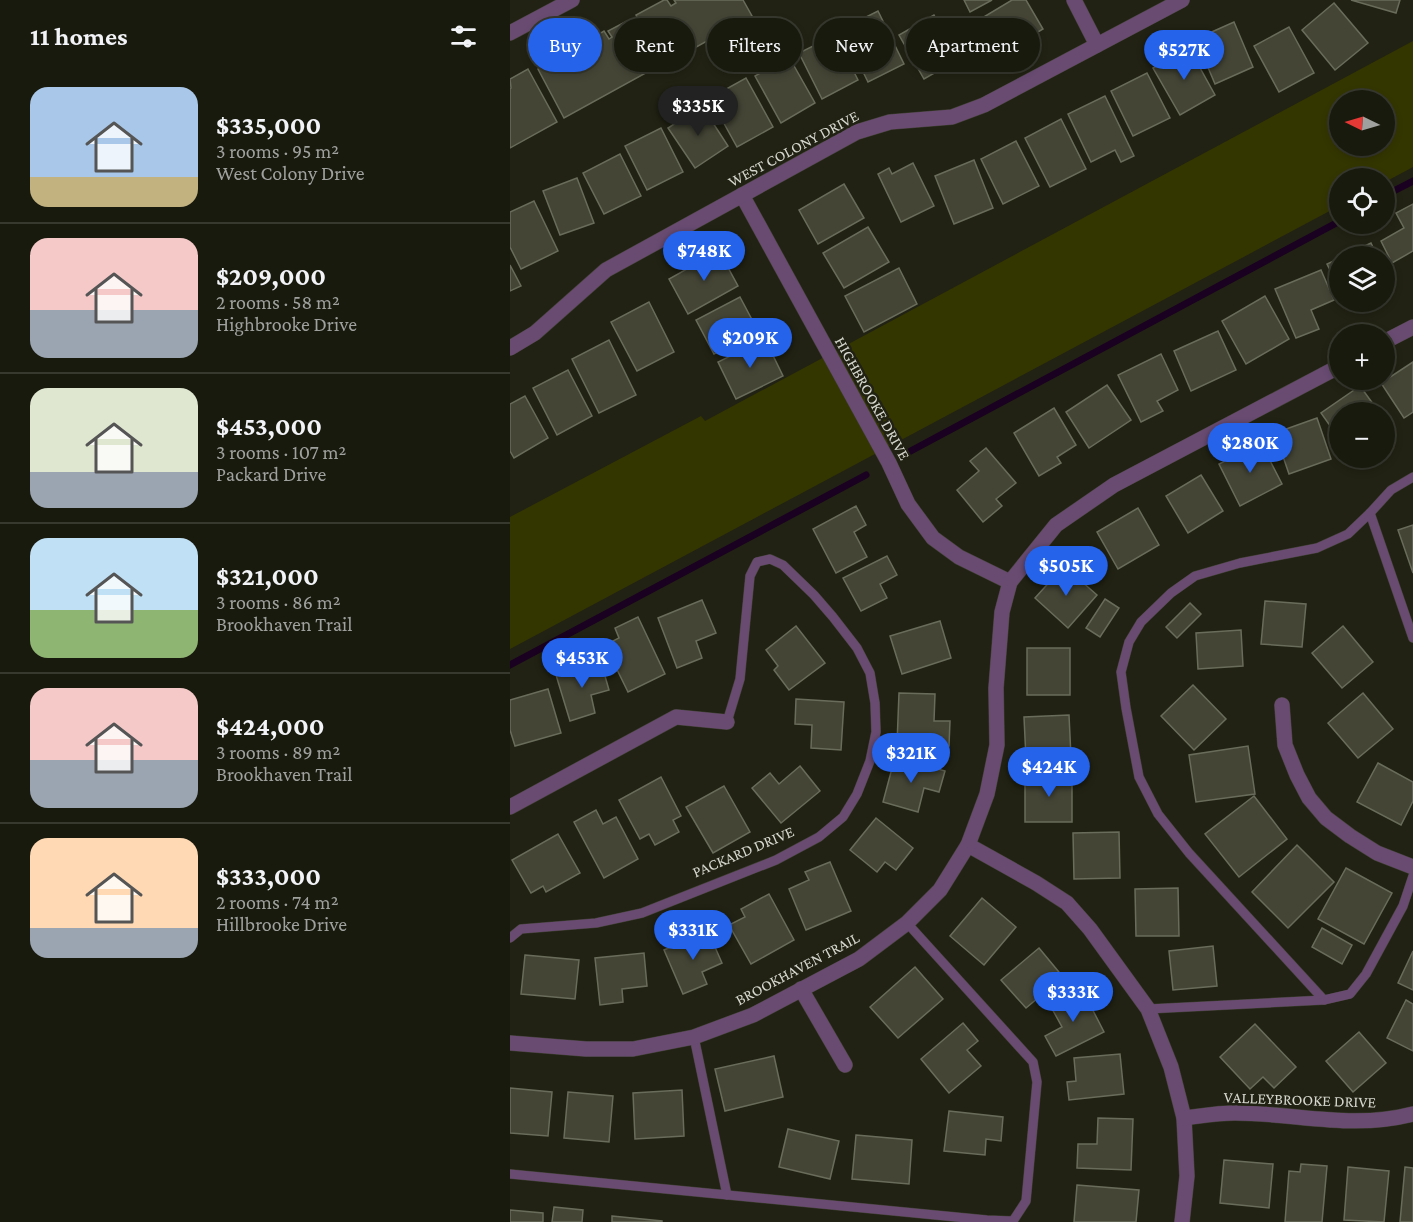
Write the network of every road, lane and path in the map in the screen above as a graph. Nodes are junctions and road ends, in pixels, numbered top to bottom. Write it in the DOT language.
graph roads {
  1 [pos="572,0"];
  2 [pos="1074,0"];
  3 [pos="1182,0"];
  4 [pos="510,33"];
  5 [pos="1096,45"];
  6 [pos="742,195"];
  7 [pos="1413,327"];
  8 [pos="1395,336"];
  9 [pos="510,348"];
  10 [pos="1329,372"];
  11 [pos="1413,477"];
  12 [pos="1370,513"];
  13 [pos="1010,582"];
  14 [pos="1413,638"];
  15 [pos="1282,705"];
  16 [pos="727,722"];
  17 [pos="510,807"];
  18 [pos="968,845"];
  19 [pos="1413,867"];
  20 [pos="1413,876"];
  21 [pos="907,923"];
  22 [pos="510,938"];
  23 [pos="801,989"];
  24 [pos="1324,1000"];
  25 [pos="1148,1010"];
  26 [pos="694,1037"];
  27 [pos="510,1043"];
  28 [pos="845,1065"];
  29 [pos="1413,1113"];
  30 [pos="1185,1118"];
  31 [pos="510,1174"];
  32 [pos="727,1195"];
  33 [pos="1182,1222"];
  1 -- 4 [label="street"];
  2 -- 5 [label="street"];
  3 -- 5 [label="street, WEST COLONY DRIVE"];
  5 -- 6 [label="street, WEST COLONY DRIVE"];
  6 -- 9 [label="street, WEST COLONY DRIVE"];
  6 -- 13 [label="street, HIGHBROOKE DRIVE"];
  7 -- 8 [label="street"];
  10 -- 13 [label="street, BROOKHAVEN TRAIL"];
  11 -- 12 [label="lane"];
  12 -- 14 [label="lane"];
  12 -- 24 [label="lane"];
  13 -- 18 [label="street, BROOKHAVEN TRAIL"];
  15 -- 19 [label="street"];
  16 -- 17 [label="street, PACKARD DRIVE"];
  16 -- 22 [label="lane, PACKARD DRIVE"];
  18 -- 21 [label="street, BROOKHAVEN TRAIL"];
  18 -- 25 [label="street"];
  20 -- 24 [label="lane"];
  21 -- 23 [label="street, BROOKHAVEN TRAIL"];
  21 -- 32 [label="lane"];
  23 -- 26 [label="street, BROOKHAVEN TRAIL"];
  23 -- 28 [label="street"];
  24 -- 25 [label="lane"];
  25 -- 30 [label="street"];
  26 -- 27 [label="street, BROOKHAVEN TRAIL"];
  26 -- 32 [label="lane"];
  29 -- 30 [label="street, VALLEYBROOKE DRIVE"];
  30 -- 33 [label="street"];
  31 -- 32 [label="lane"];
}
